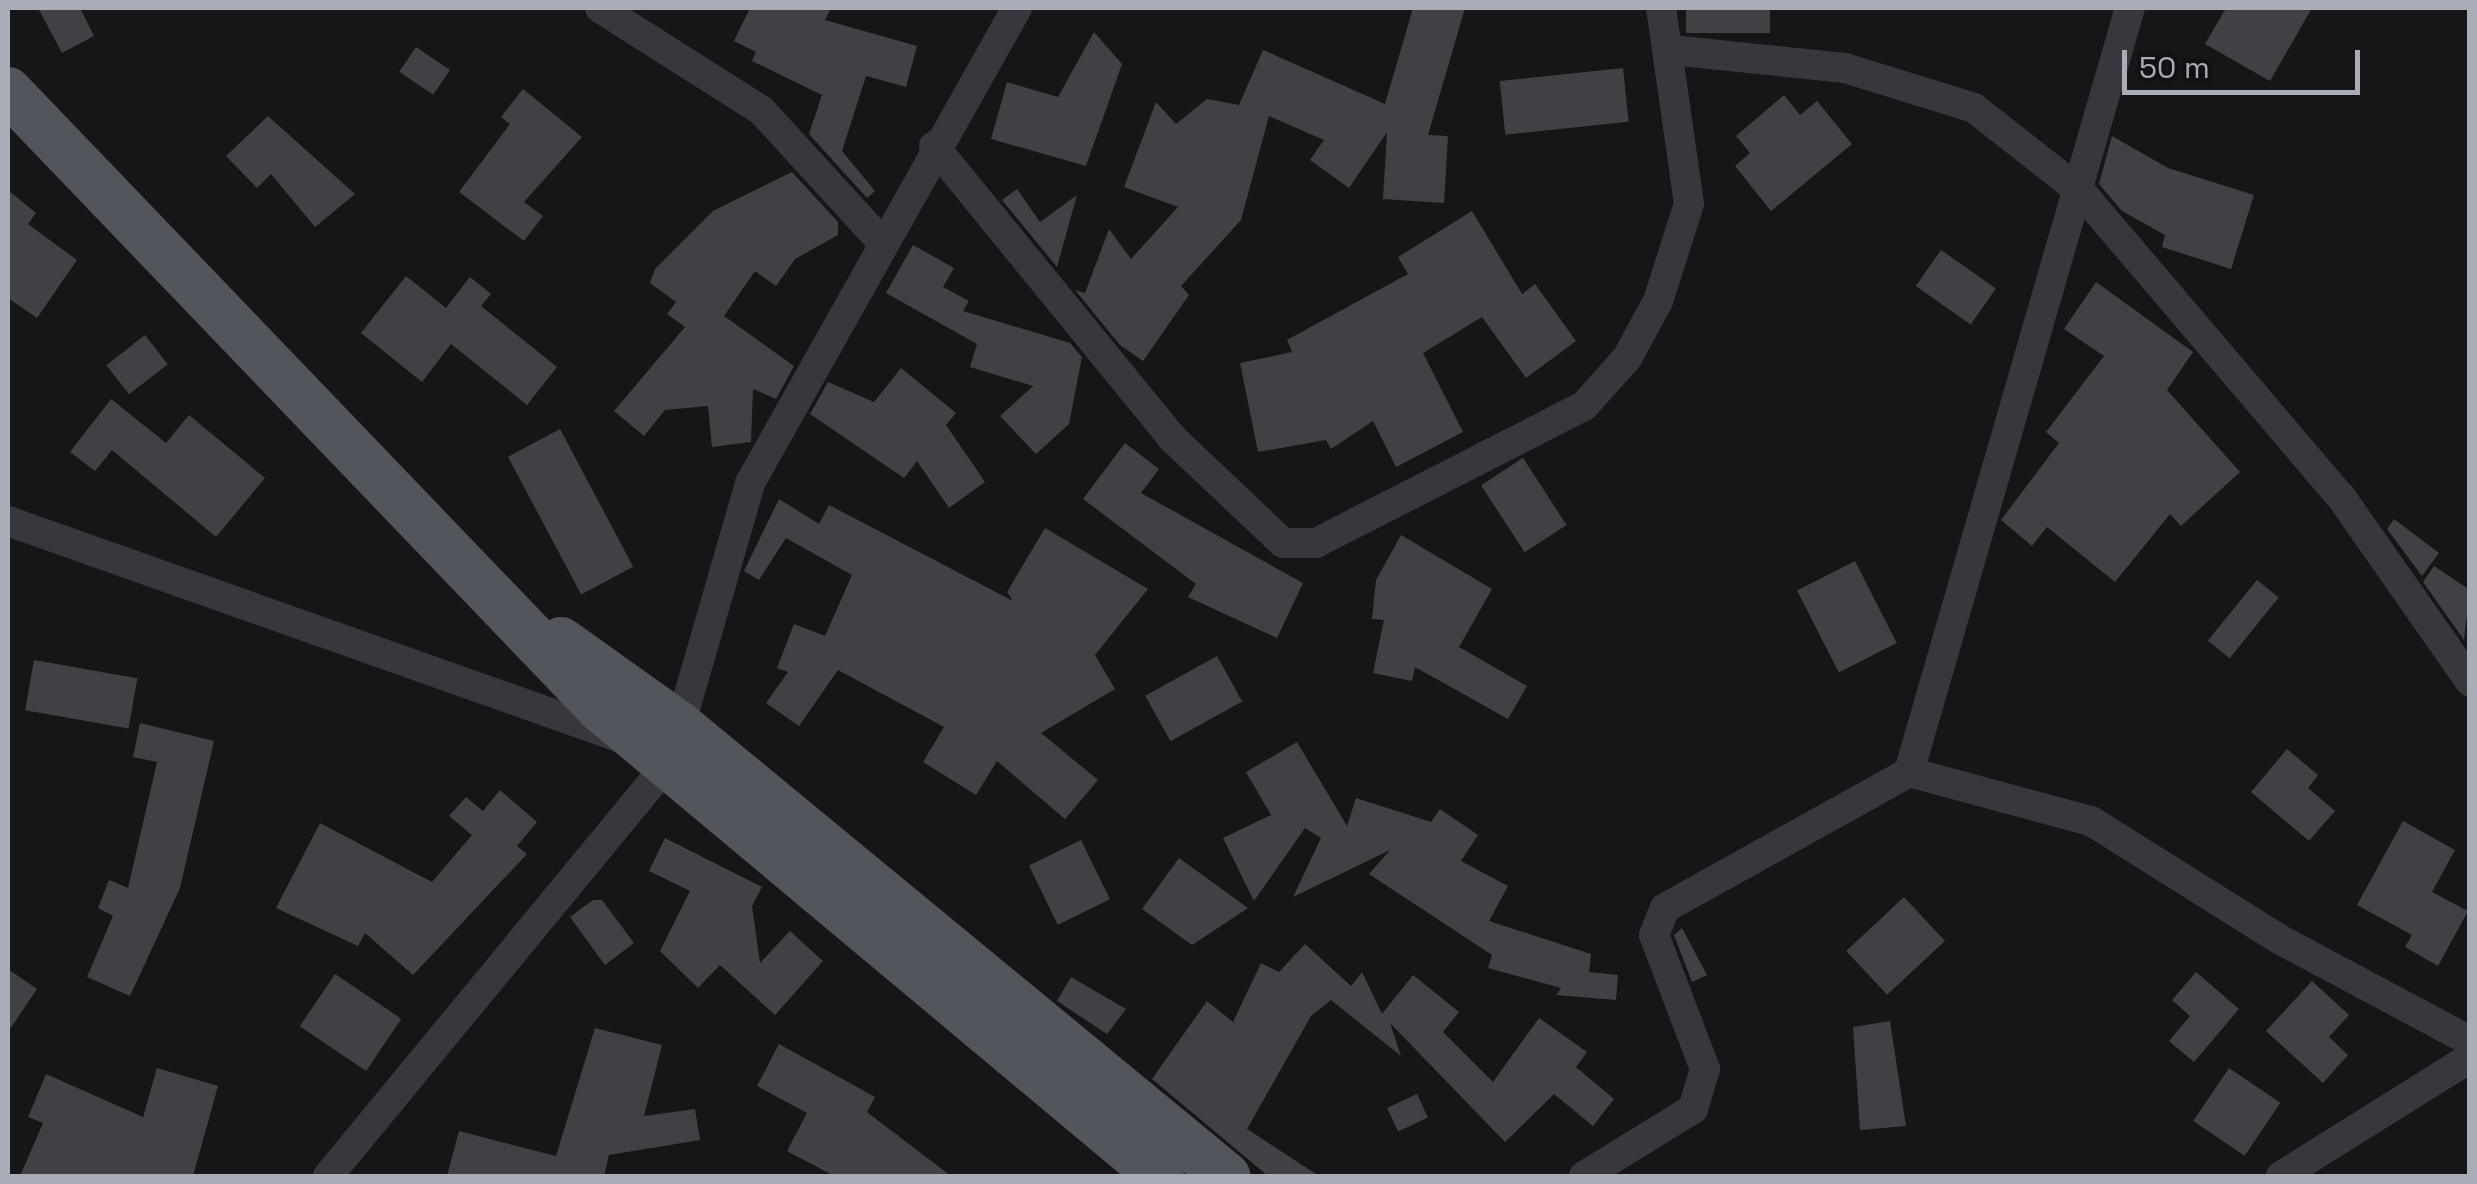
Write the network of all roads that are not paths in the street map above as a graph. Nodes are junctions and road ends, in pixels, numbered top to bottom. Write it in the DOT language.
graph roads {
  1 [pos="600,8"];
  2 [pos="1017,8"];
  3 [pos="1661,8"];
  4 [pos="2130,8"];
  5 [pos="1672,50"];
  6 [pos="8,91"];
  7 [pos="934,146"];
  8 [pos="2081,192"];
  9 [pos="880,240"];
  10 [pos="8,521"];
  11 [pos="2470,681"];
  12 [pos="664,746"];
  13 [pos="1909,772"];
  14 [pos="2470,1041"];
  15 [pos="2470,1058"];
  16 [pos="342,1173"];
  17 [pos="1156,1175"];
  18 [pos="1226,1176"];
  19 [pos="1584,1176"];
  20 [pos="2281,1176"];
  1 -- 9 [label="street"];
  2 -- 7 [label="street"];
  3 -- 5 [label="street"];
  4 -- 8 [label="street"];
  5 -- 7 [label="street"];
  5 -- 8 [label="street"];
  6 -- 12 [label="main road"];
  7 -- 9 [label="street"];
  8 -- 11 [label="street"];
  8 -- 13 [label="street"];
  9 -- 12 [label="street"];
  10 -- 12 [label="street"];
  12 -- 16 [label="street"];
  12 -- 17 [label="main road"];
  12 -- 18 [label="main road"];
  13 -- 14 [label="street"];
  13 -- 19 [label="street"];
  15 -- 20 [label="street"];
}
